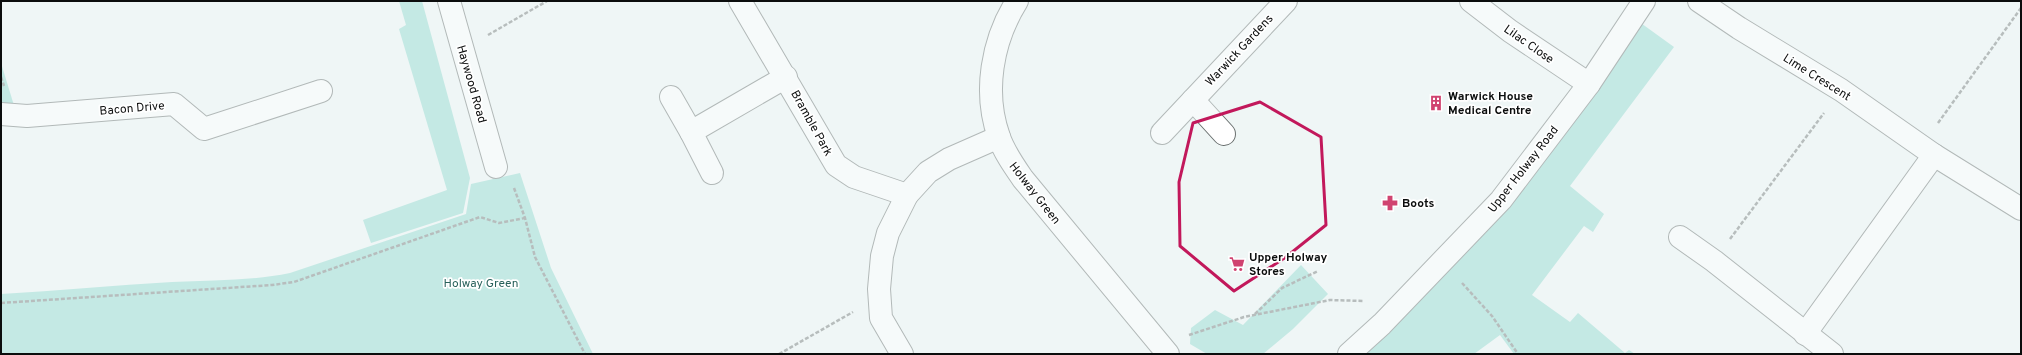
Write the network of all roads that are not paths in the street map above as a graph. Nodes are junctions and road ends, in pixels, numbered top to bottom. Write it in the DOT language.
graph roads {
  1 [pos="449,1"];
  2 [pos="740,1"];
  3 [pos="1017,1"];
  4 [pos="1286,1"];
  5 [pos="1471,1"];
  6 [pos="1644,1"];
  7 [pos="1699,1"];
  8 [pos="786,77"];
  9 [pos="1589,84"];
  10 [pos="321,91"];
  11 [pos="671,97"];
  12 [pos="1193,100"];
  13 [pos="1,114"];
  14 [pos="691,132"];
  15 [pos="1162,133"];
  16 [pos="1224,134"];
  17 [pos="998,137"];
  18 [pos="1928,151"];
  19 [pos="496,167"];
  20 [pos="712,173"];
  21 [pos="907,195"];
  22 [pos="2021,209"];
  23 [pos="1680,237"];
  24 [pos="1806,334"];
  25 [pos="1164,349"];
  26 [pos="902,354"];
  27 [pos="1349,354"];
  28 [pos="1832,354"];
  1 -- 19 [label="street, Haywood Road"];
  2 -- 8 [label="street, Bramble Park"];
  3 -- 17 [label="street, Holway Green"];
  4 -- 12 [label="street, Warwick Gardens"];
  5 -- 9 [label="street, Lilac Close"];
  6 -- 9 [label="street, Upper Holway Road"];
  7 -- 18 [label="street, Lime Crescent"];
  8 -- 14 [label="street, Bramble Park"];
  8 -- 21 [label="street, Bramble Park"];
  9 -- 27 [label="street, Upper Holway Road"];
  10 -- 13 [label="street, Bacon Drive"];
  11 -- 14 [label="street"];
  12 -- 15 [label="street, Warwick Gardens"];
  12 -- 16 [label="street"];
  14 -- 20 [label="street"];
  17 -- 21 [label="street"];
  17 -- 25 [label="street, Holway Green"];
  18 -- 22 [label="street, Lime Crescent"];
  18 -- 24 [label="street"];
  21 -- 26 [label="street"];
  23 -- 24 [label="street"];
  24 -- 28 [label="street"];
}
